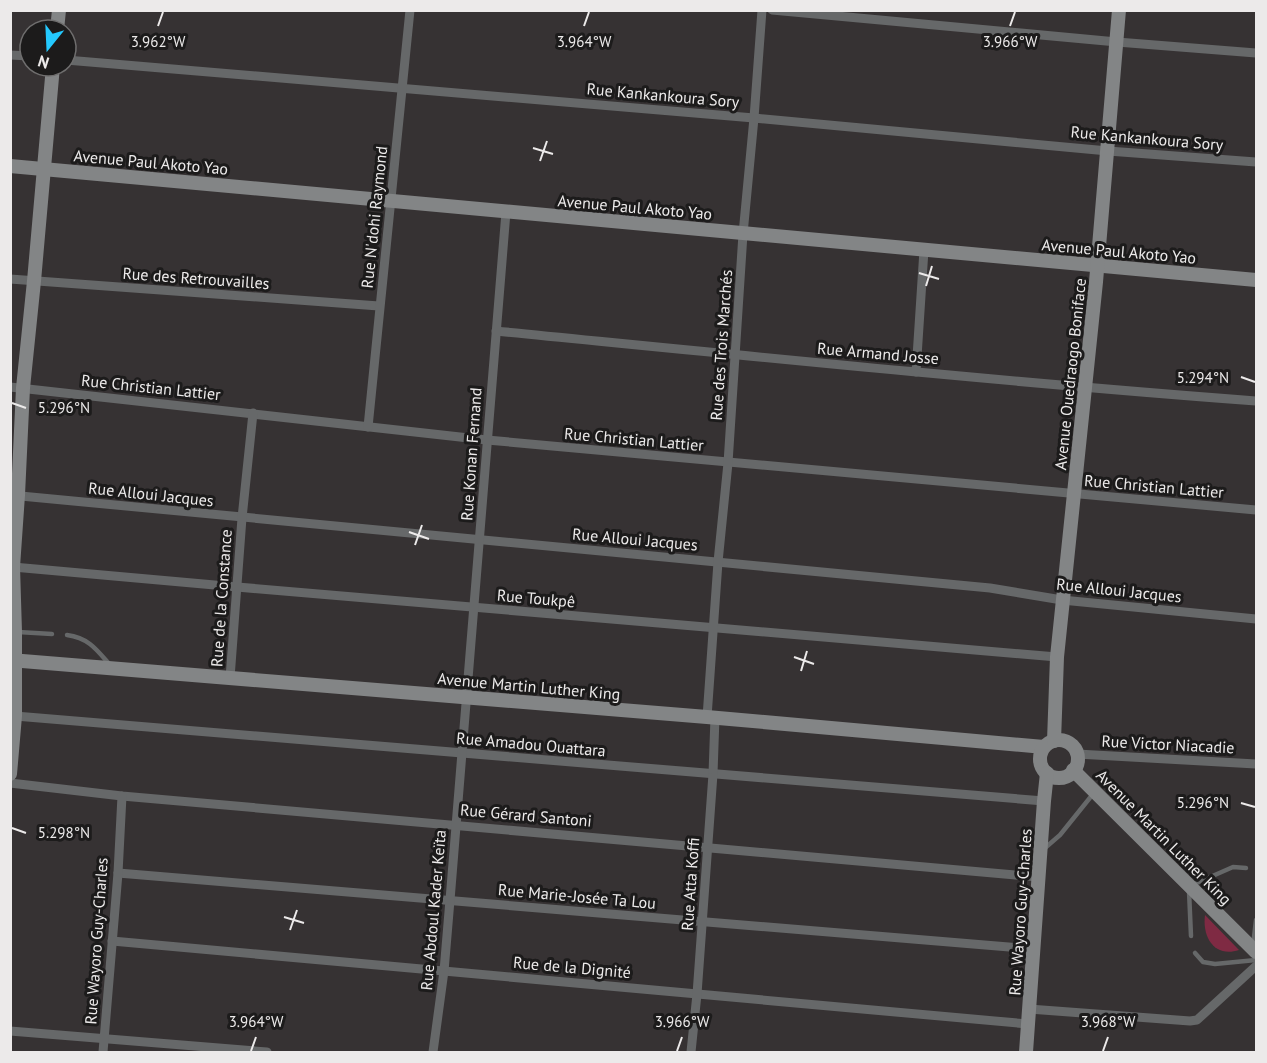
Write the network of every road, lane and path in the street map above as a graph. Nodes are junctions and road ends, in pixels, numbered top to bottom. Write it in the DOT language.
graph roads {
  1 [pos="411,10"];
  2 [pos="762,10"];
  3 [pos="772,10"];
  4 [pos="1119,10"];
  5 [pos="1117,42"];
  6 [pos="1257,53"];
  7 [pos="78,61"];
  8 [pos="52,78"];
  9 [pos="404,88"];
  10 [pos="754,118"];
  11 [pos="1108,151"];
  12 [pos="1257,162"];
  13 [pos="10,166"];
  14 [pos="43,169"];
  15 [pos="391,200"];
  16 [pos="506,212"];
  17 [pos="743,234"];
  18 [pos="924,250"];
  19 [pos="1098,266"];
  20 [pos="10,279"];
  21 [pos="1257,280"];
  22 [pos="34,281"];
  23 [pos="379,306"];
  24 [pos="496,330"];
  25 [pos="735,355"];
  26 [pos="916,372"];
  27 [pos="16,387"];
  28 [pos="1085,388"];
  29 [pos="1257,400"];
  30 [pos="253,413"];
  31 [pos="368,427"];
  32 [pos="487,440"];
  33 [pos="728,463"];
  34 [pos="1074,494"];
  35 [pos="14,495"];
  36 [pos="1257,510"];
  37 [pos="242,518"];
  38 [pos="480,540"];
  39 [pos="718,562"];
  40 [pos="13,567"];
  41 [pos="237,587"];
  42 [pos="1062,600"];
  43 [pos="474,608"];
  44 [pos="1257,619"];
  45 [pos="714,627"];
  46 [pos="15,632"];
  47 [pos="52,634"];
  48 [pos="68,635"];
  49 [pos="1057,657"];
  50 [pos="13,660"];
  51 [pos="113,668"];
  52 [pos="230,678"];
  53 [pos="467,698"];
  54 [pos="15,716"];
  55 [pos="711,717"];
  56 [pos="1049,744"];
  57 [pos="462,753"];
  58 [pos="1077,754"];
  59 [pos="1257,764"];
  60 [pos="1073,771"];
  61 [pos="1047,773"];
  62 [pos="10,774"];
  63 [pos="713,774"];
  64 [pos="10,783"];
  65 [pos="1095,792"];
  66 [pos="122,795"];
  67 [pos="1044,801"];
  68 [pos="456,824"];
  69 [pos="707,847"];
  70 [pos="1041,852"];
  71 [pos="1246,868"];
  72 [pos="118,873"];
  73 [pos="1038,877"];
  74 [pos="1189,886"];
  75 [pos="450,900"];
  76 [pos="1257,920"];
  77 [pos="702,921"];
  78 [pos="1191,936"];
  79 [pos="112,941"];
  80 [pos="1034,949"];
  81 [pos="1195,953"];
  82 [pos="1255,954"];
  83 [pos="1257,966"];
  84 [pos="444,971"];
  85 [pos="697,994"];
  86 [pos="1029,1009"];
  87 [pos="1028,1024"];
  88 [pos="10,1031"];
  89 [pos="104,1039"];
  90 [pos="221,1051"];
  91 [pos="103,1053"];
  92 [pos="267,1053"];
  93 [pos="433,1053"];
  94 [pos="691,1053"];
  95 [pos="1026,1053"];
  1 -- 9 [label="street, Rue N'dohi Raymond"];
  2 -- 10 [label="street, Rue des Trois Marchés"];
  3 -- 5 [label="street"];
  4 -- 5 [label="street, Avenue Ouedraogo Boniface"];
  5 -- 6 [label="street"];
  5 -- 11 [label="street, Avenue Ouedraogo Boniface"];
  7 -- 9 [label="street, Rue Kankankoura Sory"];
  8 -- 14 [label="street"];
  9 -- 10 [label="street, Rue Kankankoura Sory"];
  9 -- 15 [label="street, Rue N'dohi Raymond"];
  10 -- 11 [label="street, Rue Kankankoura Sory"];
  10 -- 17 [label="street, Rue des Trois Marchés"];
  11 -- 12 [label="street, Rue Kankankoura Sory"];
  11 -- 19 [label="street, Avenue Ouedraogo Boniface"];
  13 -- 14 [label="street, Avenue Paul Akoto Yao"];
  14 -- 15 [label="street, Avenue Paul Akoto Yao"];
  14 -- 22 [label="street"];
  15 -- 16 [label="street, Avenue Paul Akoto Yao"];
  15 -- 23 [label="street, Rue N'dohi Raymond"];
  16 -- 17 [label="street, Avenue Paul Akoto Yao"];
  16 -- 24 [label="street, Rue Konan Fernand"];
  17 -- 18 [label="street, Avenue Paul Akoto Yao"];
  17 -- 25 [label="street, Rue des Trois Marchés"];
  18 -- 19 [label="street, Avenue Paul Akoto Yao"];
  18 -- 26 [label="street"];
  19 -- 21 [label="street, Avenue Paul Akoto Yao"];
  19 -- 28 [label="street, Avenue Ouedraogo Boniface"];
  20 -- 22 [label="street, Rue des Retrouvailles"];
  22 -- 23 [label="street, Rue des Retrouvailles"];
  22 -- 27 [label="street"];
  23 -- 31 [label="street, Rue N'dohi Raymond"];
  24 -- 25 [label="street, Rue Armand Josse"];
  24 -- 32 [label="street, Rue Konan Fernand"];
  25 -- 26 [label="street, Rue Armand Josse"];
  25 -- 33 [label="street, Rue des Trois Marchés"];
  26 -- 28 [label="street, Rue Armand Josse"];
  27 -- 30 [label="street, Rue Christian Lattier"];
  27 -- 35 [label="street"];
  28 -- 29 [label="street, Rue Armand Josse"];
  28 -- 34 [label="street, Avenue Ouedraogo Boniface"];
  30 -- 31 [label="street, Rue Christian Lattier"];
  30 -- 37 [label="street, Rue de la Constance"];
  31 -- 32 [label="street, Rue Christian Lattier"];
  32 -- 33 [label="street, Rue Christian Lattier"];
  32 -- 38 [label="street, Rue Konan Fernand"];
  33 -- 34 [label="street, Rue Christian Lattier"];
  33 -- 39 [label="street, Rue des Trois Marchés"];
  34 -- 36 [label="street, Rue Christian Lattier"];
  34 -- 42 [label="street, Avenue Ouedraogo Boniface"];
  35 -- 37 [label="street, Rue Alloui Jacques"];
  35 -- 40 [label="street"];
  37 -- 38 [label="street, Rue Alloui Jacques"];
  37 -- 41 [label="street, Rue de la Constance"];
  38 -- 39 [label="street, Rue Alloui Jacques"];
  38 -- 43 [label="street, Rue Konan Fernand"];
  39 -- 42 [label="street, Rue Alloui Jacques"];
  39 -- 45 [label="street, Rue des Trois Marchés"];
  40 -- 41 [label="street, Rue Toukpê"];
  40 -- 46 [label="street"];
  41 -- 43 [label="street, Rue Toukpê"];
  41 -- 52 [label="street, Rue de la Constance"];
  42 -- 44 [label="street, Rue Alloui Jacques"];
  42 -- 49 [label="street, Avenue Ouedraogo Boniface"];
  43 -- 45 [label="street, Rue Toukpê"];
  43 -- 53 [label="street, Rue Konan Fernand"];
  45 -- 49 [label="street, Rue Toukpê"];
  45 -- 55 [label="street, Rue des Trois Marchés"];
  46 -- 47 [label="lane"];
  46 -- 50 [label="street"];
  48 -- 51 [label="lane"];
  49 -- 56 [label="street, Avenue Ouedraogo Boniface"];
  50 -- 51 [label="street, Avenue Martin Luther King"];
  50 -- 54 [label="street"];
  51 -- 52 [label="street, Avenue Martin Luther King"];
  52 -- 53 [label="street, Avenue Martin Luther King"];
  53 -- 55 [label="street, Avenue Martin Luther King"];
  53 -- 57 [label="street, Rue Abdoul Kader Keïta"];
  54 -- 57 [label="street, Rue Amadou Ouattara"];
  54 -- 62 [label="street"];
  55 -- 56 [label="street, Avenue Martin Luther King"];
  55 -- 63 [label="street, Rue Atta Koffi"];
  56 -- 58 [label="street"];
  56 -- 61 [label="street"];
  57 -- 63 [label="street, Rue Amadou Ouattara"];
  57 -- 68 [label="street, Rue Abdoul Kader Keïta"];
  58 -- 59 [label="street, Rue Victor Niacadie"];
  58 -- 60 [label="street"];
  60 -- 61 [label="street"];
  60 -- 65 [label="street, Avenue Martin Luther King"];
  61 -- 67 [label="street, Rue Wayoro Guy-Charles"];
  63 -- 67 [label="street, Rue Amadou Ouattara"];
  63 -- 69 [label="street, Rue Atta Koffi"];
  64 -- 66 [label="street, Rue Gérard Santoni"];
  65 -- 70 [label="lane"];
  65 -- 74 [label="street, Avenue Martin Luther King"];
  66 -- 68 [label="street, Rue Gérard Santoni"];
  66 -- 72 [label="street, Rue Wayoro Guy-Charles"];
  67 -- 70 [label="street, Rue Wayoro Guy-Charles"];
  68 -- 69 [label="street, Rue Gérard Santoni"];
  68 -- 75 [label="street, Rue Abdoul Kader Keïta"];
  69 -- 73 [label="street, Rue Gérard Santoni"];
  69 -- 77 [label="street, Rue Atta Koffi"];
  70 -- 73 [label="street, Rue Wayoro Guy-Charles"];
  71 -- 74 [label="lane"];
  72 -- 75 [label="street, Rue Marie-Josée Ta Lou"];
  72 -- 79 [label="street, Rue Wayoro Guy-Charles"];
  73 -- 80 [label="street, Rue Wayoro Guy-Charles"];
  74 -- 78 [label="lane"];
  74 -- 82 [label="street, Avenue Martin Luther King"];
  75 -- 77 [label="street, Rue Marie-Josée Ta Lou"];
  75 -- 84 [label="street, Rue Abdoul Kader Keïta"];
  76 -- 82 [label="lane"];
  77 -- 80 [label="street, Rue Marie-Josée Ta Lou"];
  77 -- 85 [label="street, Rue Atta Koffi"];
  79 -- 84 [label="street, Rue de la Dignité"];
  79 -- 89 [label="street, Rue Wayoro Guy-Charles"];
  80 -- 86 [label="street, Rue Wayoro Guy-Charles"];
  81 -- 82 [label="lane"];
  83 -- 86 [label="street"];
  84 -- 85 [label="street, Rue de la Dignité"];
  84 -- 93 [label="street, Rue Abdoul Kader Keïta"];
  85 -- 87 [label="street, Rue de la Dignité"];
  85 -- 94 [label="street, Rue Atta Koffi"];
  86 -- 87 [label="street, Rue Wayoro Guy-Charles"];
  87 -- 95 [label="street, Rue Wayoro Guy-Charles"];
  88 -- 89 [label="street"];
  89 -- 90 [label="street"];
  89 -- 91 [label="street, Rue Wayoro Guy-Charles"];
  90 -- 92 [label="street"];
}
